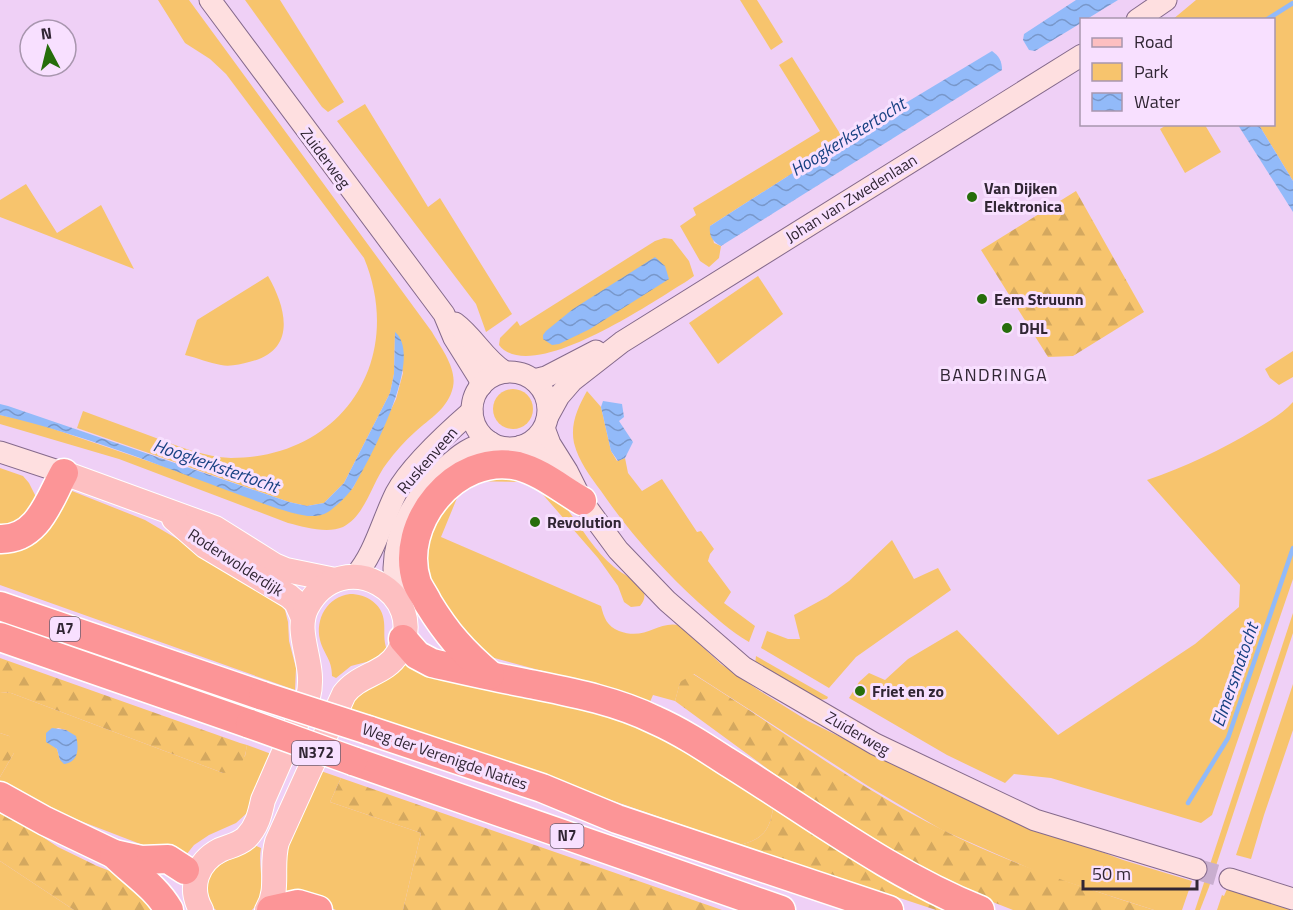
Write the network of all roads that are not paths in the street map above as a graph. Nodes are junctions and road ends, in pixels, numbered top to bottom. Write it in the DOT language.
graph roads {
  1 [pos="210,0"];
  2 [pos="1166,0"];
  3 [pos="1140,18"];
  4 [pos="1080,56"];
  5 [pos="444,314"];
  6 [pos="622,342"];
  7 [pos="505,372"];
  8 [pos="534,380"];
  9 [pos="481,386"];
  10 [pos="472,411"];
  11 [pos="546,422"];
  12 [pos="490,442"];
  13 [pos="521,446"];
  14 [pos="0,452"];
  15 [pos="64,473"];
  16 [pos="582,501"];
  17 [pos="163,510"];
  18 [pos="0,538"];
  19 [pos="345,578"];
  20 [pos="397,600"];
  21 [pos="0,606"];
  22 [pos="303,618"];
  23 [pos="0,637"];
  24 [pos="403,639"];
  25 [pos="130,652"];
  26 [pos="69,662"];
  27 [pos="492,676"];
  28 [pos="0,796"];
  29 [pos="114,854"];
  30 [pos="1196,868"];
  31 [pos="190,875"];
  32 [pos="1230,879"];
  33 [pos="1293,898"];
  34 [pos="169,910"];
  35 [pos="186,910"];
  36 [pos="201,910"];
  37 [pos="269,910"];
  38 [pos="318,910"];
  39 [pos="781,910"];
  40 [pos="888,910"];
  41 [pos="980,910"];
  1 -- 5 [label="street, Zuiderweg"];
  2 -- 3 [label="street"];
  4 -- 6 [label="street, Johan van Zwedenlaan"];
  5 -- 7 [label="street, Zuiderweg"];
  5 -- 9 [label="street, Zuiderweg"];
  6 -- 8 [label="street, Johan van Zwedenlaan"];
  6 -- 11 [label="street, Johan van Zwedenlaan"];
  7 -- 8 [label="street"];
  7 -- 9 [label="street"];
  8 -- 11 [label="street"];
  9 -- 10 [label="street"];
  10 -- 12 [label="street"];
  10 -- 19 [label="street, Ruskenveen"];
  11 -- 13 [label="street"];
  11 -- 16 [label="street, Zuiderweg"];
  12 -- 13 [label="street"];
  12 -- 20 [label="street, Ruskenveen"];
  13 -- 16 [label="street, Zuiderweg"];
  14 -- 15 [label="street, Roderwolderdijk"];
  15 -- 17 [label="main road, Roderwolderdijk"];
  15 -- 18 [label="highway"];
  16 -- 27 [label="highway"];
  16 -- 30 [label="street, Zuiderweg"];
  17 -- 19 [label="main road, Roderwolderdijk"];
  17 -- 22 [label="main road, Roderwolderdijk"];
  19 -- 20 [label="main road, Roderwolderdijk"];
  19 -- 22 [label="main road"];
  20 -- 24 [label="main road"];
  21 -- 25 [label="highway, Weg der Verenigde Naties / A7"];
  22 -- 31 [label="main road, N372"];
  23 -- 26 [label="highway, Weg der Verenigde Naties / A7"];
  24 -- 27 [label="highway"];
  24 -- 37 [label="main road, N372"];
  25 -- 40 [label="highway, Weg der Verenigde Naties / N7, bridge"];
  26 -- 39 [label="highway, Weg der Verenigde Naties / N7, bridge"];
  27 -- 41 [label="highway"];
  28 -- 29 [label="highway"];
  29 -- 31 [label="highway"];
  29 -- 34 [label="highway"];
  31 -- 35 [label="main road"];
  31 -- 36 [label="main road"];
  32 -- 33 [label="street"];
  37 -- 38 [label="highway"];
}
